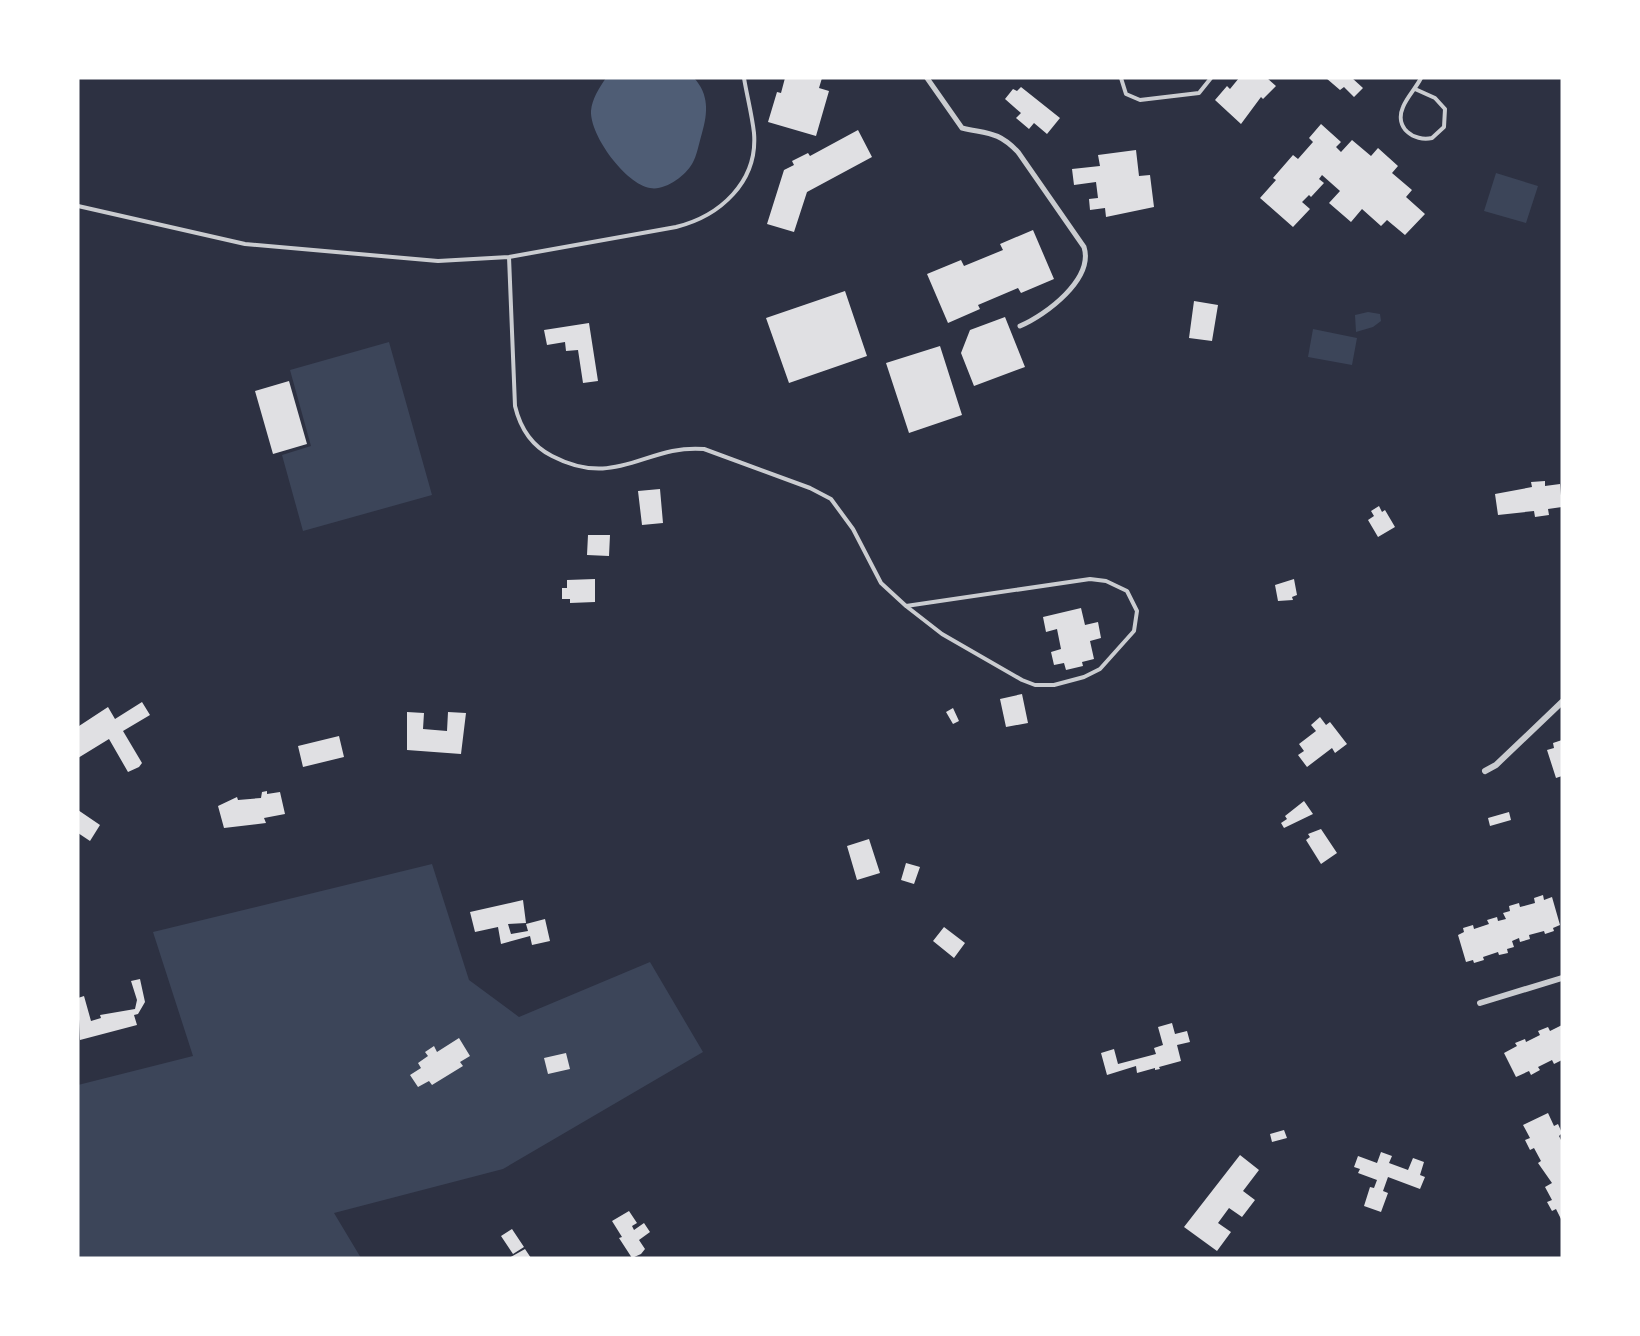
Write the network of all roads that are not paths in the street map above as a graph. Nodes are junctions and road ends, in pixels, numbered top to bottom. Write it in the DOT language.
graph roads {
  1 [pos="744,78"];
  2 [pos="927,78"];
  3 [pos="1121,78"];
  4 [pos="1211,78"];
  5 [pos="1421,78"];
  6 [pos="1415,89"];
  7 [pos="78,206"];
  8 [pos="509,257"];
  9 [pos="1020,326"];
  10 [pos="906,606"];
  11 [pos="1562,702"];
  12 [pos="1485,771"];
  13 [pos="1562,978"];
  14 [pos="1480,1003"];
  1 -- 8 [label="lane"];
  2 -- 9 [label="street"];
  3 -- 4 [label="lane"];
  5 -- 6 [label="lane"];
  6 -- 6 [label="lane"];
  7 -- 8 [label="lane"];
  8 -- 10 [label="lane"];
  10 -- 10 [label="lane"];
  11 -- 12 [label="street"];
  13 -- 14 [label="street"];
}
